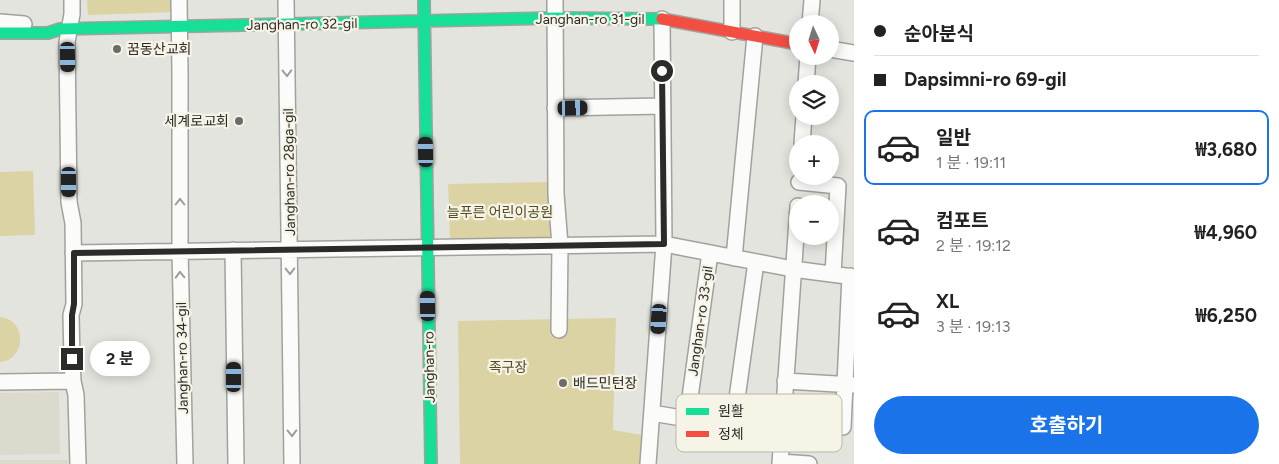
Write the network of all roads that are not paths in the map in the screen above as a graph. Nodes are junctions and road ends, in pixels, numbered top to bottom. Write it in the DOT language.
graph roads {
  1 [pos="72,0"];
  2 [pos="179,0"];
  3 [pos="286,0"];
  4 [pos="424,0"];
  5 [pos="554,0"];
  6 [pos="732,0"];
  7 [pos="812,0"];
  8 [pos="811,15"];
  9 [pos="555,18"];
  10 [pos="662,19"];
  11 [pos="0,22"];
  12 [pos="424,22"];
  13 [pos="286,24"];
  14 [pos="180,27"];
  15 [pos="65,29"];
  16 [pos="0,32"];
  17 [pos="732,32"];
  18 [pos="755,36"];
  19 [pos="789,42"];
  20 [pos="839,50"];
  21 [pos="854,53"];
  22 [pos="663,106"];
  23 [pos="555,108"];
  24 [pos="832,185"];
  25 [pos="664,244"];
  26 [pos="560,245"];
  27 [pos="795,245"];
  28 [pos="427,247"];
  29 [pos="233,250"];
  30 [pos="290,250"];
  31 [pos="180,251"];
  32 [pos="74,253"];
  33 [pos="710,253"];
  34 [pos="734,258"];
  35 [pos="756,262"];
  36 [pos="793,270"];
  37 [pos="833,274"];
  38 [pos="852,277"];
  39 [pos="559,330"];
  40 [pos="73,381"];
  41 [pos="785,381"];
  42 [pos="0,382"];
  43 [pos="850,384"];
  44 [pos="690,394"];
  45 [pos="738,394"];
  46 [pos="784,394"];
  47 [pos="652,413"];
  48 [pos="676,417"];
  49 [pos="843,427"];
  50 [pos="780,463"];
  51 [pos="78,464"];
  52 [pos="185,464"];
  53 [pos="236,464"];
  54 [pos="292,464"];
  55 [pos="430,464"];
  56 [pos="648,464"];
  57 [pos="809,464"];
  1 -- 15 [label="street"];
  2 -- 14 [label="street"];
  3 -- 13 [label="street, Janghan-ro 28ga-gil"];
  4 -- 12 [label="street, Janghan-ro"];
  5 -- 9 [label="street"];
  6 -- 17 [label="street"];
  7 -- 8 [label="street"];
  9 -- 10 [label="street, Janghan-ro 31-gil"];
  9 -- 12 [label="street, Janghan-ro 31-gil"];
  9 -- 23 [label="street"];
  10 -- 17 [label="street, Janghan-ro 31-gil"];
  10 -- 22 [label="street"];
  11 -- 15 [label="street, Janghan-ro 32-gil"];
  12 -- 13 [label="street, Janghan-ro 32-gil"];
  12 -- 28 [label="street, Janghan-ro"];
  13 -- 14 [label="street, Janghan-ro 32-gil"];
  13 -- 30 [label="street, Janghan-ro 28ga-gil, one-way"];
  14 -- 15 [label="street, Janghan-ro 32-gil"];
  31 -- 14 [label="street, one-way"];
  15 -- 16 [label="street, Janghan-ro 32-gil"];
  15 -- 32 [label="street"];
  17 -- 18 [label="street, Janghan-ro 31-gil"];
  18 -- 19 [label="street, Janghan-ro 31-gil"];
  18 -- 34 [label="street"];
  20 -- 21 [label="street"];
  22 -- 23 [label="street"];
  22 -- 25 [label="street"];
  23 -- 26 [label="street"];
  24 -- 37 [label="street"];
  25 -- 26 [label="street, Janghan-ro 33-gil"];
  25 -- 33 [label="street, Janghan-ro 33-gil"];
  25 -- 47 [label="street"];
  26 -- 28 [label="street, Janghan-ro 33-gil"];
  26 -- 39 [label="street"];
  27 -- 36 [label="street"];
  28 -- 30 [label="street"];
  28 -- 55 [label="street, Janghan-ro"];
  29 -- 30 [label="street"];
  29 -- 31 [label="street"];
  29 -- 53 [label="street"];
  30 -- 54 [label="street, Janghan-ro 28ga-gil, one-way"];
  31 -- 32 [label="street"];
  52 -- 31 [label="street, Janghan-ro 34-gil, one-way"];
  32 -- 40 [label="street"];
  33 -- 34 [label="street, Janghan-ro 33-gil"];
  33 -- 44 [label="street, Janghan-ro 33-gil"];
  34 -- 35 [label="street, Janghan-ro 33-gil"];
  35 -- 36 [label="street, Janghan-ro 33-gil"];
  35 -- 45 [label="street"];
  36 -- 37 [label="street, Janghan-ro 33-gil"];
  36 -- 41 [label="street"];
  37 -- 38 [label="street, Janghan-ro 33-gil"];
  38 -- 43 [label="street, Janghan-ro 33-gil"];
  40 -- 42 [label="street"];
  40 -- 51 [label="street"];
  41 -- 43 [label="street"];
  41 -- 46 [label="street"];
  43 -- 49 [label="street, Janghan-ro 33-gil"];
  47 -- 48 [label="street"];
  47 -- 56 [label="street"];
  50 -- 57 [label="street"];
}
